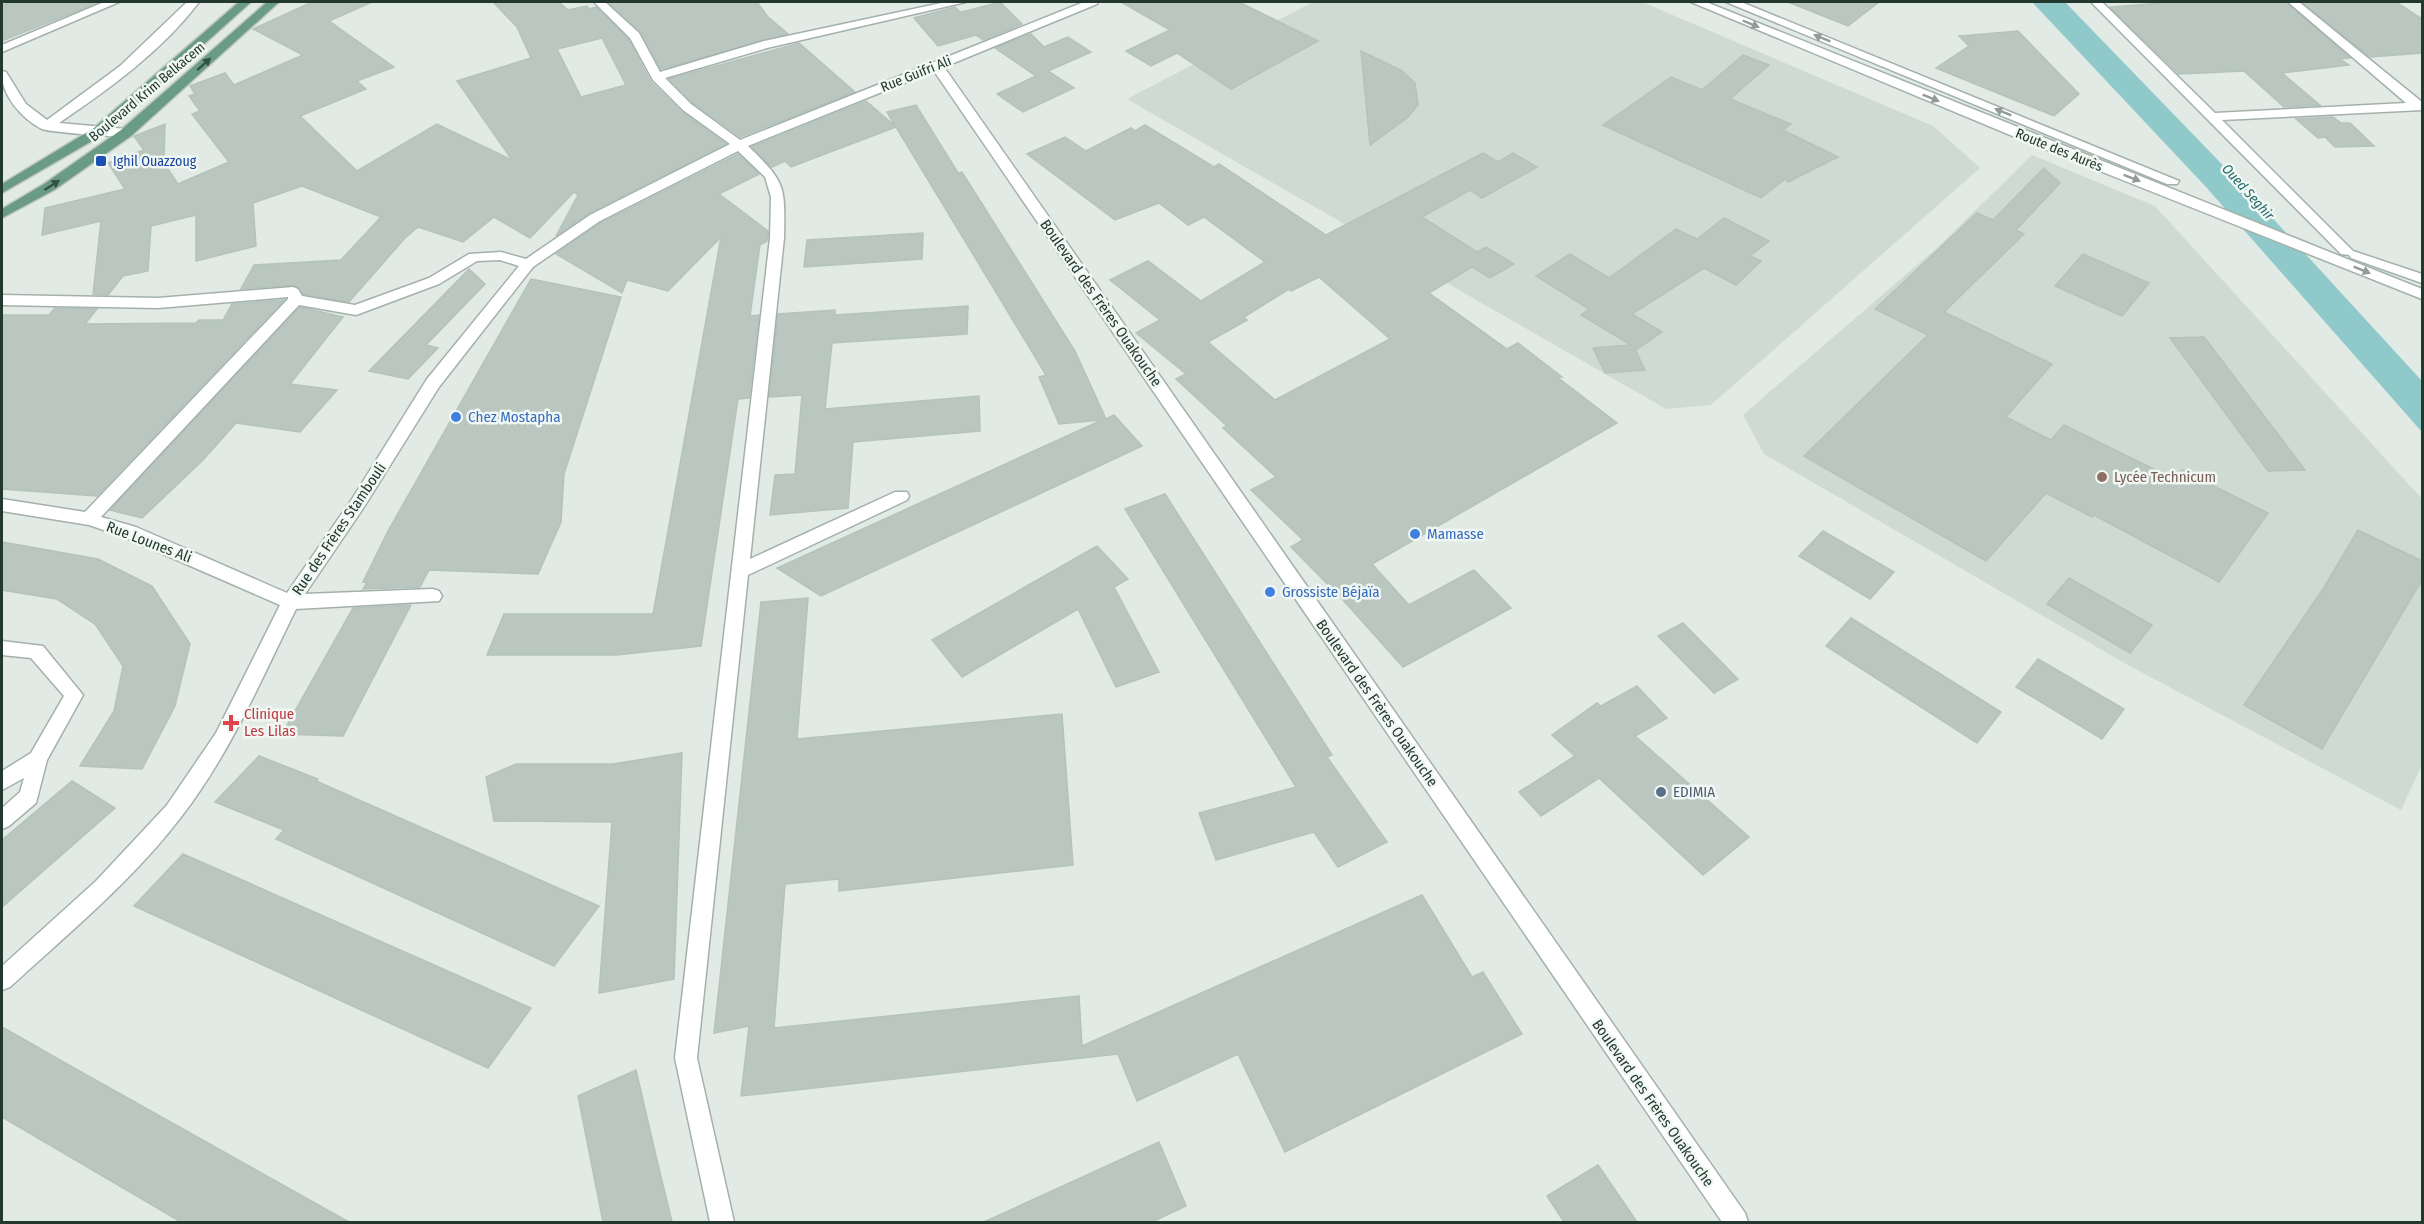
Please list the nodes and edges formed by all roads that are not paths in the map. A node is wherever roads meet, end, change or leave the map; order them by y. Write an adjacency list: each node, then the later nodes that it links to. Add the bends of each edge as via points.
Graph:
1 (113, 2): 12 (street)
2 (194, 2): 18 (street, via 109,83)
3 (245, 2): 19 (main road, Boulevard Krim Belkacem)
4 (273, 2): 20 (main road, Boulevard Krim Belkacem, one-way to 4)
5 (599, 2): 15 (street, via 635,36)
6 (960, 2): 15 (street, via 764,45)
7 (1093, 2): 13 (street, Rue Guifri Ali)
8 (1697, 2): 22 (street, Route des Aurès, one-way to 22)
9 (1732, 2): 22 (street, Route des Aurès, one-way to 9)
10 (2096, 2): 17 (street)
11 (2293, 2): 16 (street)
12 (2, 50)
13 (937, 66): 21 (street, Rue Guifri Ali); 44 (street, Boulevard des Frères Ouakouche)
14 (2, 75): 18 (street, via 21,106)
15 (657, 77): 21 (street, via 687,106)
16 (2420, 106): 17 (street)
17 (2212, 117): 26 (street)
18 (47, 126): 19 (street)
19 (99, 131): 20 (street); 23 (main road, Boulevard Krim Belkacem)
20 (126, 133): 24 (main road, Boulevard Krim Belkacem, one-way to 20, via 50,187)
21 (739, 144): 27 (street, Rue des Frères Stambouli, via 595,218); 35 (street, via 771,176 778,197 776,250)
22 (2171, 187): 25 (street, Route des Aurès)
23 (2, 189)
24 (2, 214)
25 (2310, 243): 26 (street, Route des Aurès); 29 (street, Route des Aurès, one-way to 29)
26 (2346, 251): 28 (street, Route des Aurès)
27 (528, 264): 31 (street, via 501,256 474,257 423,286 356,310); 37 (street, Rue des Frères Stambouli, via 433,383)
28 (2422, 279)
29 (2422, 294)
30 (2, 300): 31 (street, via 158,303 293,292)
31 (296, 300): 34 (street)
32 (901, 496): 35 (street)
33 (2, 505): 34 (street, Rue Lounes Ali)
34 (89, 519): 37 (street, Rue Lounes Ali, via 130,532)
35 (740, 571): 43 (street, via 686,1058)
36 (432, 596): 37 (street)
37 (290, 602): 42 (street, Rue des Frères Stambouli, via 223,739 174,811 103,888)
38 (2, 648): 39 (street, via 36,651 74,694)
39 (39, 759): 40 (street); 41 (street, via 29,797)
40 (2, 781)
41 (2, 820)
42 (2, 980)
43 (722, 1222)
44 (1736, 1222)

